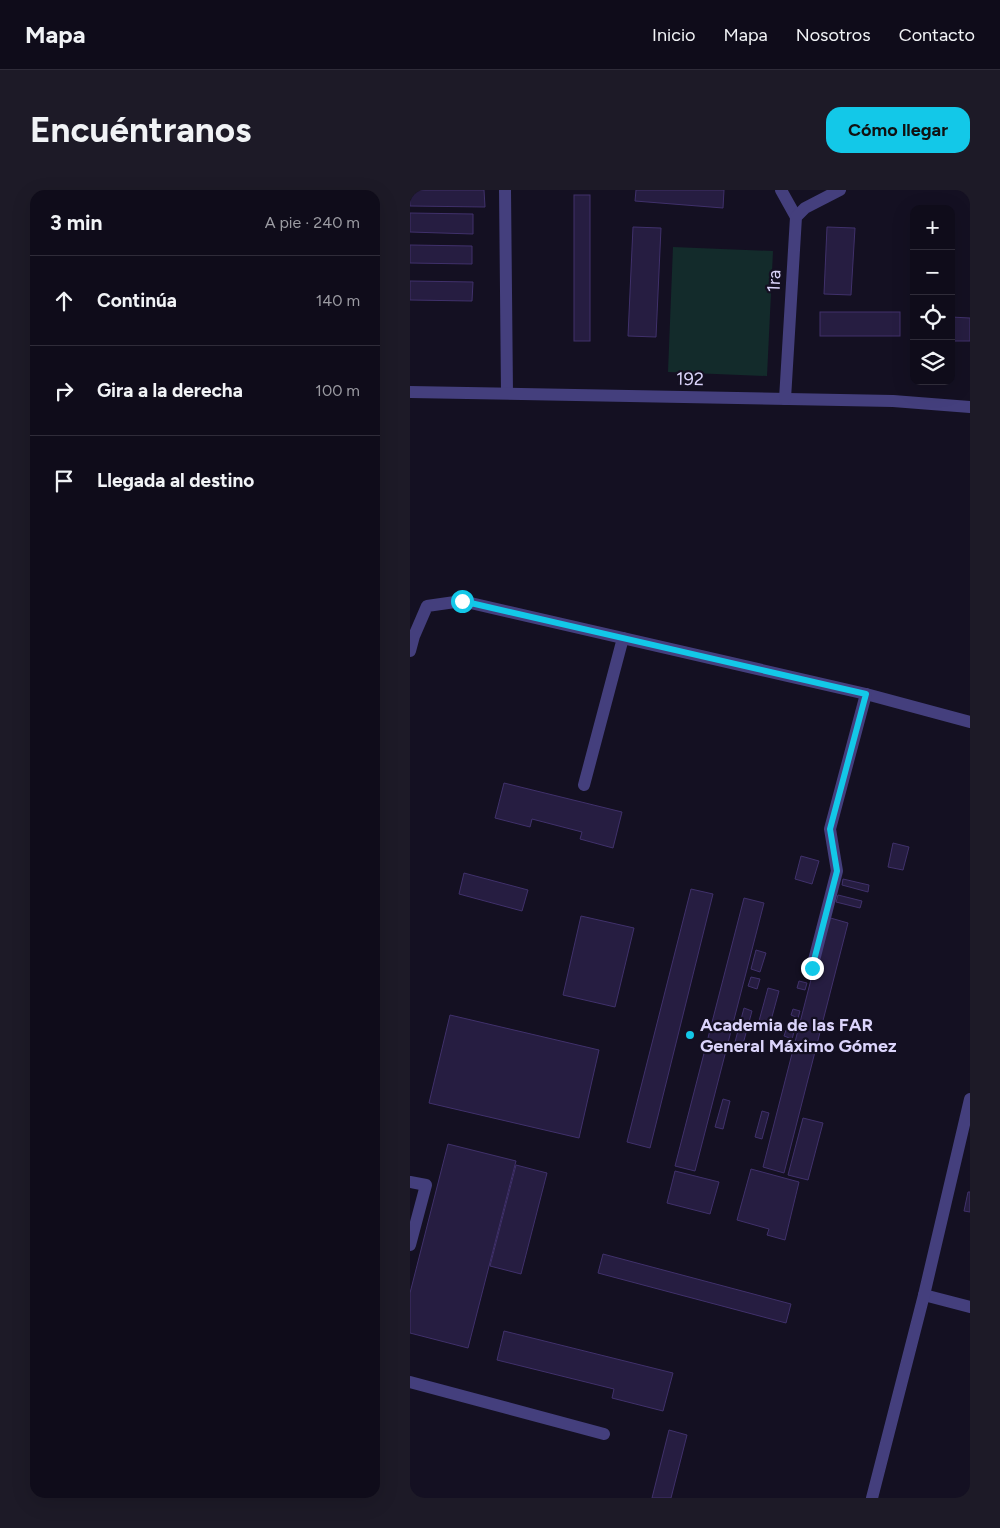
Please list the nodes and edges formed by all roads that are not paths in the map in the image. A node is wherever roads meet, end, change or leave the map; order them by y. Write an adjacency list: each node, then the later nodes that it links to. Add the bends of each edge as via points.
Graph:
1 (505, 190): 6 (street)
2 (781, 190): 4 (street)
3 (840, 190): 4 (street, via 805,208)
4 (796, 217): 7 (street, 1ra)
5 (410, 392): 6 (street, 192)
6 (507, 393): 7 (street, 192)
7 (785, 398): 8 (street, 192)
8 (970, 407)
9 (623, 638): 10 (street, via 462,601 427,606); 11 (street); 13 (street)
10 (410, 651)
11 (866, 694): 12 (street); 14 (street, via 830,829 837,871)
12 (970, 722)
13 (584, 785)
14 (812, 968)
15 (970, 1099): 18 (street)
16 (410, 1182): 17 (street, via 426,1186)
17 (410, 1245)
18 (924, 1295): 19 (street); 22 (street)
19 (970, 1307)
20 (410, 1382): 21 (street)
21 (604, 1434)
22 (872, 1498)

